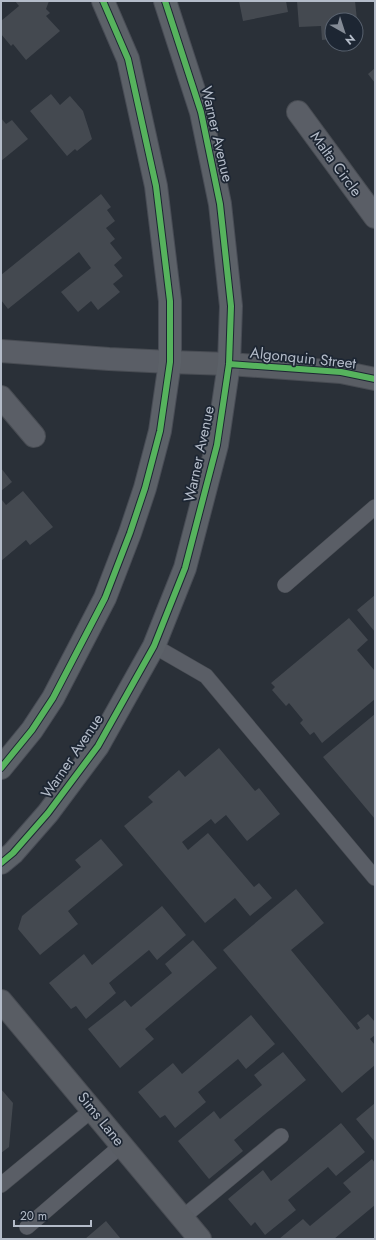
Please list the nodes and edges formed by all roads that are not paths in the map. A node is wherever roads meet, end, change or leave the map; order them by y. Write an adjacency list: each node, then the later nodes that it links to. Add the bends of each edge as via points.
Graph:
1 (103, 1): 6 (main road, via 128,59 156,186 170,301)
2 (165, 1): 7 (main road, Warner Avenue, via 201,112 220,204 231,306)
3 (298, 112): 4 (street, Malta Circle)
4 (375, 217)
5 (1, 351): 6 (street, Algonquin Street)
6 (170, 362): 7 (street, Algonquin Street); 14 (main road, via 160,431 147,481 105,598 53,698 32,730)
7 (229, 364): 8 (street, Algonquin Street, via 342,372); 13 (main road, Warner Avenue, via 217,445 185,568)
8 (375, 379)
9 (1, 397): 10 (street)
10 (34, 436)
11 (375, 507): 12 (lane)
12 (285, 585)
13 (154, 646): 15 (main road, Warner Avenue, via 98,746 48,813); 16 (lane, via 206,676)
14 (1, 768)
15 (1, 864)
16 (375, 878)
17 (1, 1001): 18 (street, Sims Lane)
18 (93, 1109): 20 (street, Sims Lane); 21 (lane)
19 (281, 1136): 22 (lane)
20 (122, 1145): 22 (street, Sims Lane); 23 (lane)
21 (1, 1186)
22 (182, 1218): 24 (street, Sims Lane)
23 (27, 1227)
24 (200, 1239)

